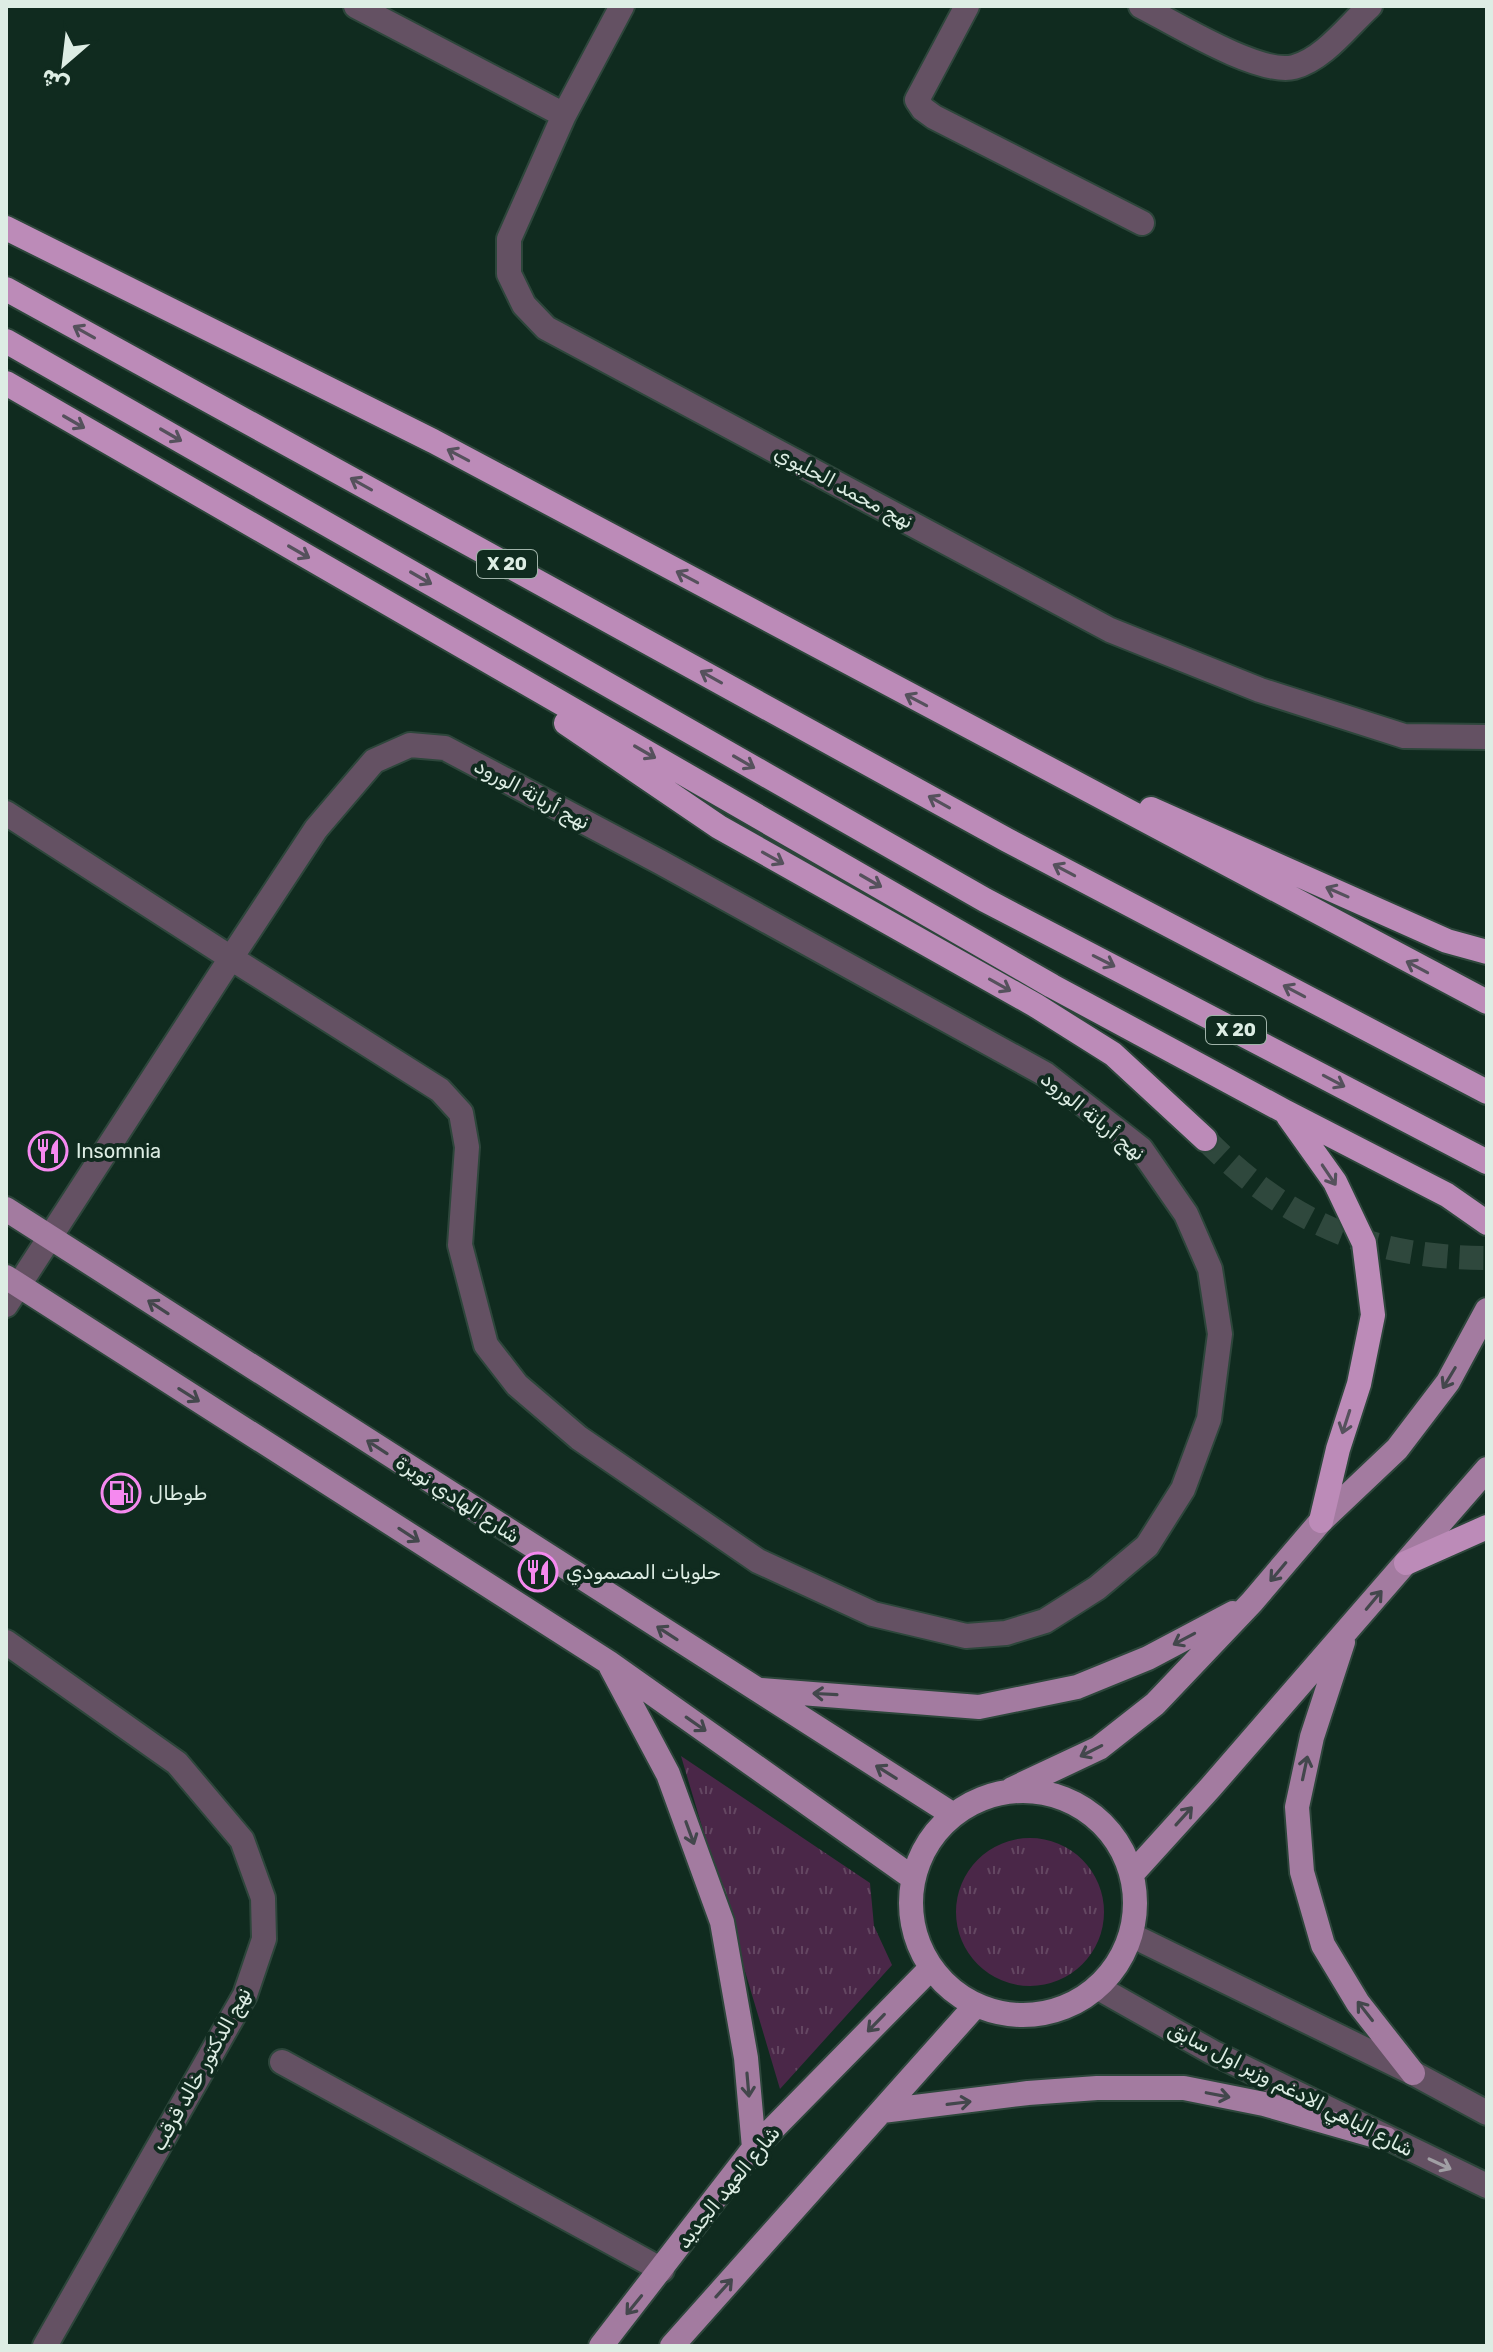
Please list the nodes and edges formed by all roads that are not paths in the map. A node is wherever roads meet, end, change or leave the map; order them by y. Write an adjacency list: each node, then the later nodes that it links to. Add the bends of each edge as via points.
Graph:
1 (356, 6): 6 (street)
2 (622, 6): 6 (street, نهج محمد الحليوي)
3 (967, 6): 7 (street, via 917,100 923,109)
4 (1141, 6): 5 (street, via 1266,67 1292,68 1315,58)
5 (1370, 6)
6 (564, 115): 14 (street, نهج محمد الحليوي, via 509,239 509,274 524,305 546,328 1110,630 1260,690 1404,736)
7 (1142, 223)
8 (6, 228): 13 (highway, one-way to 8, via 433,441)
9 (6, 289): 19 (highway, X 20, one-way to 9, via 1007,840)
10 (6, 341): 22 (highway, X 20, one-way to 22, via 985,900)
11 (6, 383): 12 (highway, one-way to 12)
12 (405, 614): 20 (highway, one-way to 20, via 1052,986); 21 (highway, one-way to 21, via 719,827 1113,1054)
13 (962, 724): 16 (highway, one-way to 13, via 1447,941); 18 (highway, one-way to 13)
14 (1487, 737)
15 (6, 813): 17 (street, نهج أريانة الورود)
16 (1487, 952)
17 (231, 958): 17 (street, نهج أريانة الورود, via 440,1090 461,1113 467,1147 460,1245 486,1345 517,1385 579,1438 758,1561 873,1614 966,1636 1006,1633 1045,1621 1097,1588 1147,1546 1183,1489 1209,1419 1220,1334 1210,1269 1186,1214 1141,1149 1045,1074 445,748 410,745 374,761 316,829); 25 (street, نهج أريانة الورود)
18 (1487, 1002)
19 (1487, 1092)
20 (1284, 1111): 24 (highway, via 1447,1195); 29 (highway, one-way to 29, via 1335,1182 1364,1243 1373,1315)
21 (1205, 1139)
22 (1487, 1162)
23 (6, 1209): 25 (main road, شارع الهادي نويرة)
24 (1487, 1223)
25 (49, 1237): 26 (street, نهج أريانة الورود); 36 (main road, شارع الهادي نويرة, one-way to 25)
26 (10, 1289): 35 (main road, one-way to 35)
27 (1487, 1310): 29 (main road, one-way to 29, via 1448,1382 1397,1449)
28 (1487, 1469): 31 (main road)
29 (1321, 1521): 32 (main road, one-way to 32)
30 (1487, 1527): 31 (highway)
31 (1406, 1563): 33 (main road, one-way to 31)
32 (1252, 1602): 36 (main road, one-way to 36, via 1148,1658 1077,1687 979,1707); 37 (main road, one-way to 37, via 1155,1704 1111,1739)
33 (1346, 1633): 39 (main road, one-way to 33); 46 (main road, one-way to 33, via 1358,2003 1323,1945 1302,1872 1297,1807 1312,1737)
34 (6, 1642): 53 (street, نهج الدكتور خالد قرقب, via 177,1763 242,1840 263,1898 264,1939 245,1995)
35 (608, 1662): 40 (main road, one-way to 40); 50 (main road, one-way to 50, via 668,1774 722,1922 746,2058)
36 (756, 1690): 38 (main road, شارع الهادي نويرة, one-way to 36)
37 (1009, 1791): 38 (main road); 39 (main road, via 1049,1793 1086,1809 1115,1837)
38 (952, 1814): 40 (main road, via 927,1842)
39 (1132, 1874): 41 (main road, via 1136,1904)
40 (913, 1878): 42 (main road, via 912,1924)
41 (1131, 1935): 43 (main road, via 1118,1963); 46 (street)
42 (931, 1968): 44 (main road); 50 (main road, شارع العهد الجديد, one-way to 50)
43 (1097, 1987): 44 (main road, via 1070,2005 1039,2014 1006,2014); 49 (street, شارع الباهي الادغم وزير اول سابق)
44 (976, 2005): 47 (main road)
45 (282, 2062): 52 (street)
46 (1413, 2073): 48 (street)
47 (882, 2111): 49 (main road, one-way to 49, via 1028,2093 1184,2088 1264,2104); 55 (main road, one-way to 47)
48 (1487, 2113)
49 (1386, 2139): 51 (street, شارع الباهي الادغم وزير اول سابق, one-way to 51)
50 (754, 2148): 52 (main road, شارع العهد الجديد)
51 (1487, 2186)
52 (662, 2270): 54 (main road, شارع العهد الجديد, one-way to 54)
53 (45, 2346)
54 (601, 2346)
55 (672, 2346)

